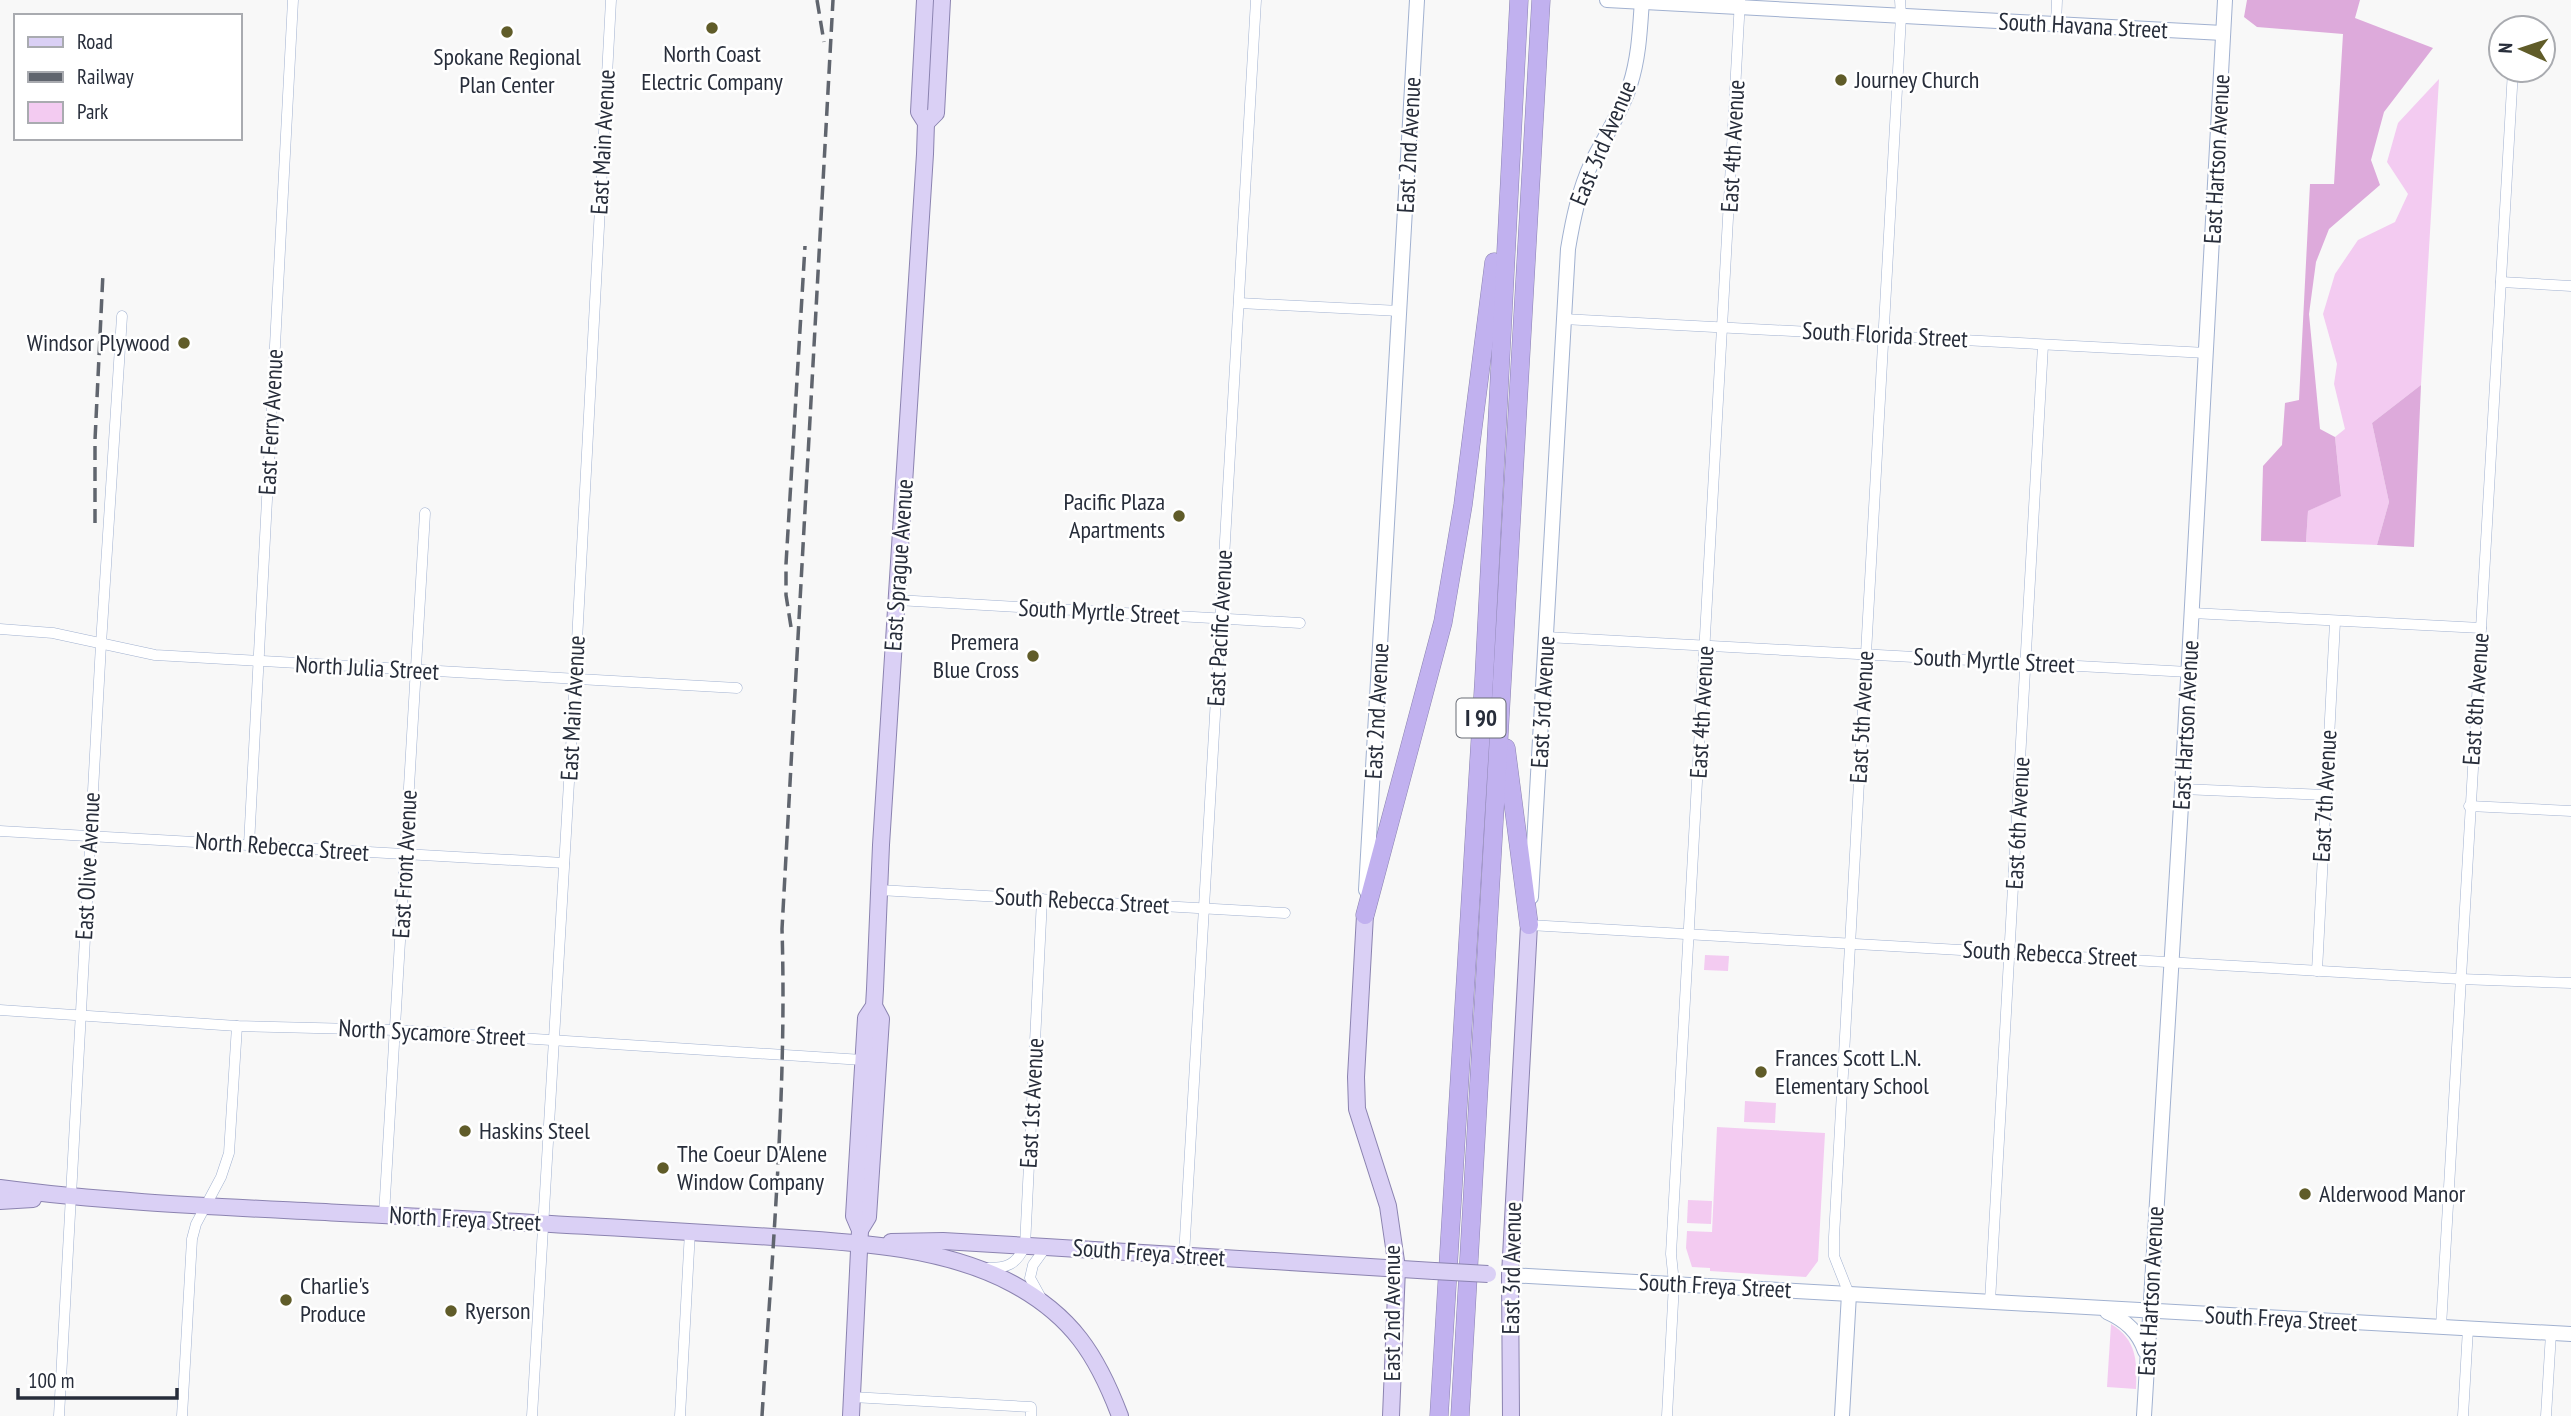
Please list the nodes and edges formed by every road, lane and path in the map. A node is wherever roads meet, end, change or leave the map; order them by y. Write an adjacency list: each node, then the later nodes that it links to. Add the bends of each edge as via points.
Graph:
1 (293, 0): 43 (street, East Ferry Avenue)
2 (611, 0): 47 (street, East Main Avenue)
3 (925, 0): 20 (main road, East Sprague Avenue, via 919,112)
4 (942, 0): 20 (main road, East Sprague Avenue, via 936,113)
5 (1256, 0): 23 (street, East Pacific Avenue)
6 (1417, 0): 24 (street, East 2nd Avenue)
7 (1518, 0): 18 (highway, I 90)
8 (1541, 0): 49 (highway, I 90)
9 (1607, 0): 13 (street, South Havana Street)
10 (1900, 0): 15 (street)
11 (2057, 0): 16 (street)
12 (2225, 0): 17 (street)
13 (1642, 1): 14 (street, South Havana Street); 26 (street, East 3rd Avenue, via 1631,83 1575,206)
14 (1740, 4): 15 (street, South Havana Street); 27 (street, East 4th Avenue)
15 (1901, 16): 16 (street, South Havana Street); 28 (street, East 5th Avenue)
16 (2056, 24): 17 (street, South Havana Street)
17 (2223, 33): 30 (street, East Hartson Avenue)
18 (1514, 78): 63 (highway, via 1463,505 1443,622); 113 (highway, I 90, via 1484,679)
19 (2512, 84): 21 (street, East 8th Avenue)
20 (926, 123): 32 (main road, East Sprague Avenue)
21 (2501, 282): 22 (street); 37 (street, East 8th Avenue)
22 (2571, 286)
23 (1239, 303): 24 (street); 34 (street, East Pacific Avenue)
24 (1400, 311): 63 (street, East 2nd Avenue)
25 (122, 316): 40 (street, East Olive Avenue)
26 (1563, 318): 27 (street, South Florida Street); 39 (street, East 3rd Avenue)
27 (1722, 327): 28 (street, South Florida Street); 41 (street, East 4th Avenue)
28 (1885, 335): 29 (street, South Florida Street); 42 (street, East 5th Avenue)
29 (2043, 345): 30 (street, South Florida Street); 44 (street, East 6th Avenue)
30 (2207, 354): 33 (street, East Hartson Avenue)
31 (425, 513): 45 (street, East Front Avenue)
32 (897, 600): 34 (street, South Myrtle Street); 59 (main road, East Sprague Avenue)
33 (2192, 613): 35 (street); 46 (street, East Hartson Avenue)
34 (1221, 619): 36 (street, South Myrtle Street); 61 (street, East Pacific Avenue)
35 (2335, 622): 37 (street); 51 (street, East 7th Avenue)
36 (1300, 623)
37 (2481, 628): 52 (street, East 8th Avenue)
38 (0, 629): 40 (street, North Julia Street, via 53,633)
39 (1546, 637): 41 (street, South Myrtle Street); 64 (street, East 3rd Avenue)
40 (101, 644): 43 (street, North Julia Street, via 155,655); 55 (street, East Olive Avenue)
41 (1705, 645): 42 (street, South Myrtle Street); 65 (street, East 4th Avenue)
42 (1866, 654): 44 (street, South Myrtle Street); 66 (street, East 5th Avenue)
43 (259, 662): 45 (street, North Julia Street); 56 (street, East Ferry Avenue)
44 (2027, 662): 46 (street, South Myrtle Street); 67 (street, East 6th Avenue)
45 (415, 671): 47 (street, North Julia Street); 57 (street, East Front Avenue)
46 (2189, 672): 50 (street, East Hartson Avenue)
47 (575, 679): 48 (street, North Julia Street); 58 (street, East Main Avenue)
48 (737, 688)
49 (1501, 705): 64 (highway); 114 (highway, I 90)
50 (2182, 789): 51 (street); 68 (street, East Hartson Avenue)
51 (2325, 794): 69 (street, East 7th Avenue)
52 (2469, 806): 53 (street); 70 (street, East 8th Avenue)
53 (2571, 811)
54 (0, 831): 55 (street, North Rebecca Street)
55 (90, 836): 56 (street, North Rebecca Street); 74 (street, East Olive Avenue)
56 (249, 845): 57 (street, North Rebecca Street)
57 (405, 855): 58 (street, North Rebecca Street); 76 (street, East Front Avenue)
58 (564, 863): 77 (street, East Main Avenue)
59 (879, 890): 60 (street, South Rebecca Street); 72 (main road, East Sprague Avenue)
60 (1042, 899): 61 (street, South Rebecca Street); 87 (street, East 1st Avenue)
61 (1204, 908): 62 (street, South Rebecca Street); 89 (street, East Pacific Avenue)
62 (1285, 913)
63 (1365, 915): 91 (main road, East 2nd Avenue, via 1357,1109 1388,1206)
64 (1529, 925): 65 (street, South Rebecca Street); 92 (main road, East 3rd Avenue)
65 (1690, 934): 66 (street, South Rebecca Street); 93 (street, East 4th Avenue, via 1671,1255)
66 (1849, 943): 67 (street, South Rebecca Street); 94 (street, East 5th Avenue, via 1834,1256)
67 (2011, 952): 68 (street, South Rebecca Street); 96 (street, East 6th Avenue)
68 (2172, 961): 69 (street, South Rebecca Street); 98 (street, East Hartson Avenue)
69 (2316, 971): 70 (street, South Rebecca Street)
70 (2460, 979): 71 (street, South Rebecca Street); 99 (street, East 8th Avenue)
71 (2571, 983)
72 (874, 1006): 78 (main road, East Sprague Avenue, via 866,1018); 86 (main road, East Sprague Avenue, via 881,1019 868,1217)
73 (0, 1010): 74 (street, North Sycamore Street)
74 (80, 1015): 75 (street, North Sycamore Street); 80 (street, East Olive Avenue)
75 (237, 1026): 76 (street, North Sycamore Street); 82 (street, via 229,1153)
76 (396, 1030): 77 (street, North Sycamore Street); 83 (street, East Front Avenue)
77 (552, 1040): 78 (street, North Sycamore Street); 84 (street, East Main Avenue)
78 (863, 1060): 86 (main road, East Sprague Avenue, via 854,1216)
79 (0, 1188): 80 (main road, North Freya Street)
80 (71, 1197): 81 (main road, North Freya Street); 82 (main road, North Freya Street); 106 (street, East Olive Avenue)
81 (0, 1201)
82 (206, 1206): 83 (main road, North Freya Street); 107 (street, via 192,1239)
83 (384, 1215): 84 (main road, North Freya Street)
84 (542, 1224): 85 (main road, North Freya Street); 108 (street, East Main Avenue)
85 (690, 1231): 86 (main road, North Freya Street); 109 (street)
86 (859, 1237): 87 (main road, South Freya Street); 90 (main road); 104 (main road, East Sprague Avenue)
87 (1025, 1245): 88 (main road, South Freya Street); 90 (street, via 1009,1267)
88 (1046, 1247): 89 (main road, South Freya Street); 95 (street, via 1030,1278)
89 (1184, 1256): 91 (main road, South Freya Street)
90 (976, 1269): 95 (main road)
91 (1397, 1269): 92 (main road, South Freya Street, bridge); 112 (main road, East 2nd Avenue)
92 (1510, 1275): 93 (street, South Freya Street); 115 (main road, East 3rd Avenue)
93 (1674, 1283): 94 (street, South Freya Street); 116 (street, East 4th Avenue)
94 (1849, 1294): 96 (street, South Freya Street); 117 (street, East 5th Avenue)
95 (1043, 1302): 111 (main road, via 1098,1363)
96 (1990, 1302): 97 (street, South Freya Street)
97 (2091, 1308): 98 (street, South Freya Street); 103 (street, via 2115,1315 2136,1333)
98 (2149, 1312): 99 (street, South Freya Street); 103 (street, East Hartson Avenue)
99 (2441, 1327): 100 (street, South Freya Street)
100 (2468, 1328): 101 (street, South Freya Street); 119 (street)
101 (2551, 1333): 102 (street, South Freya Street); 120 (street)
102 (2571, 1334)
103 (2146, 1366): 118 (street, East Hartson Avenue)
104 (852, 1397): 105 (street); 110 (main road, East Sprague Avenue)
105 (1031, 1412)
106 (59, 1416)
107 (183, 1416)
108 (532, 1416)
109 (680, 1416)
110 (852, 1416)
111 (1120, 1416)
112 (1391, 1416)
113 (1439, 1416)
114 (1460, 1416)
115 (1511, 1416)
116 (1667, 1416)
117 (1842, 1416)
118 (2144, 1416)
119 (2462, 1416)
120 (2546, 1416)

